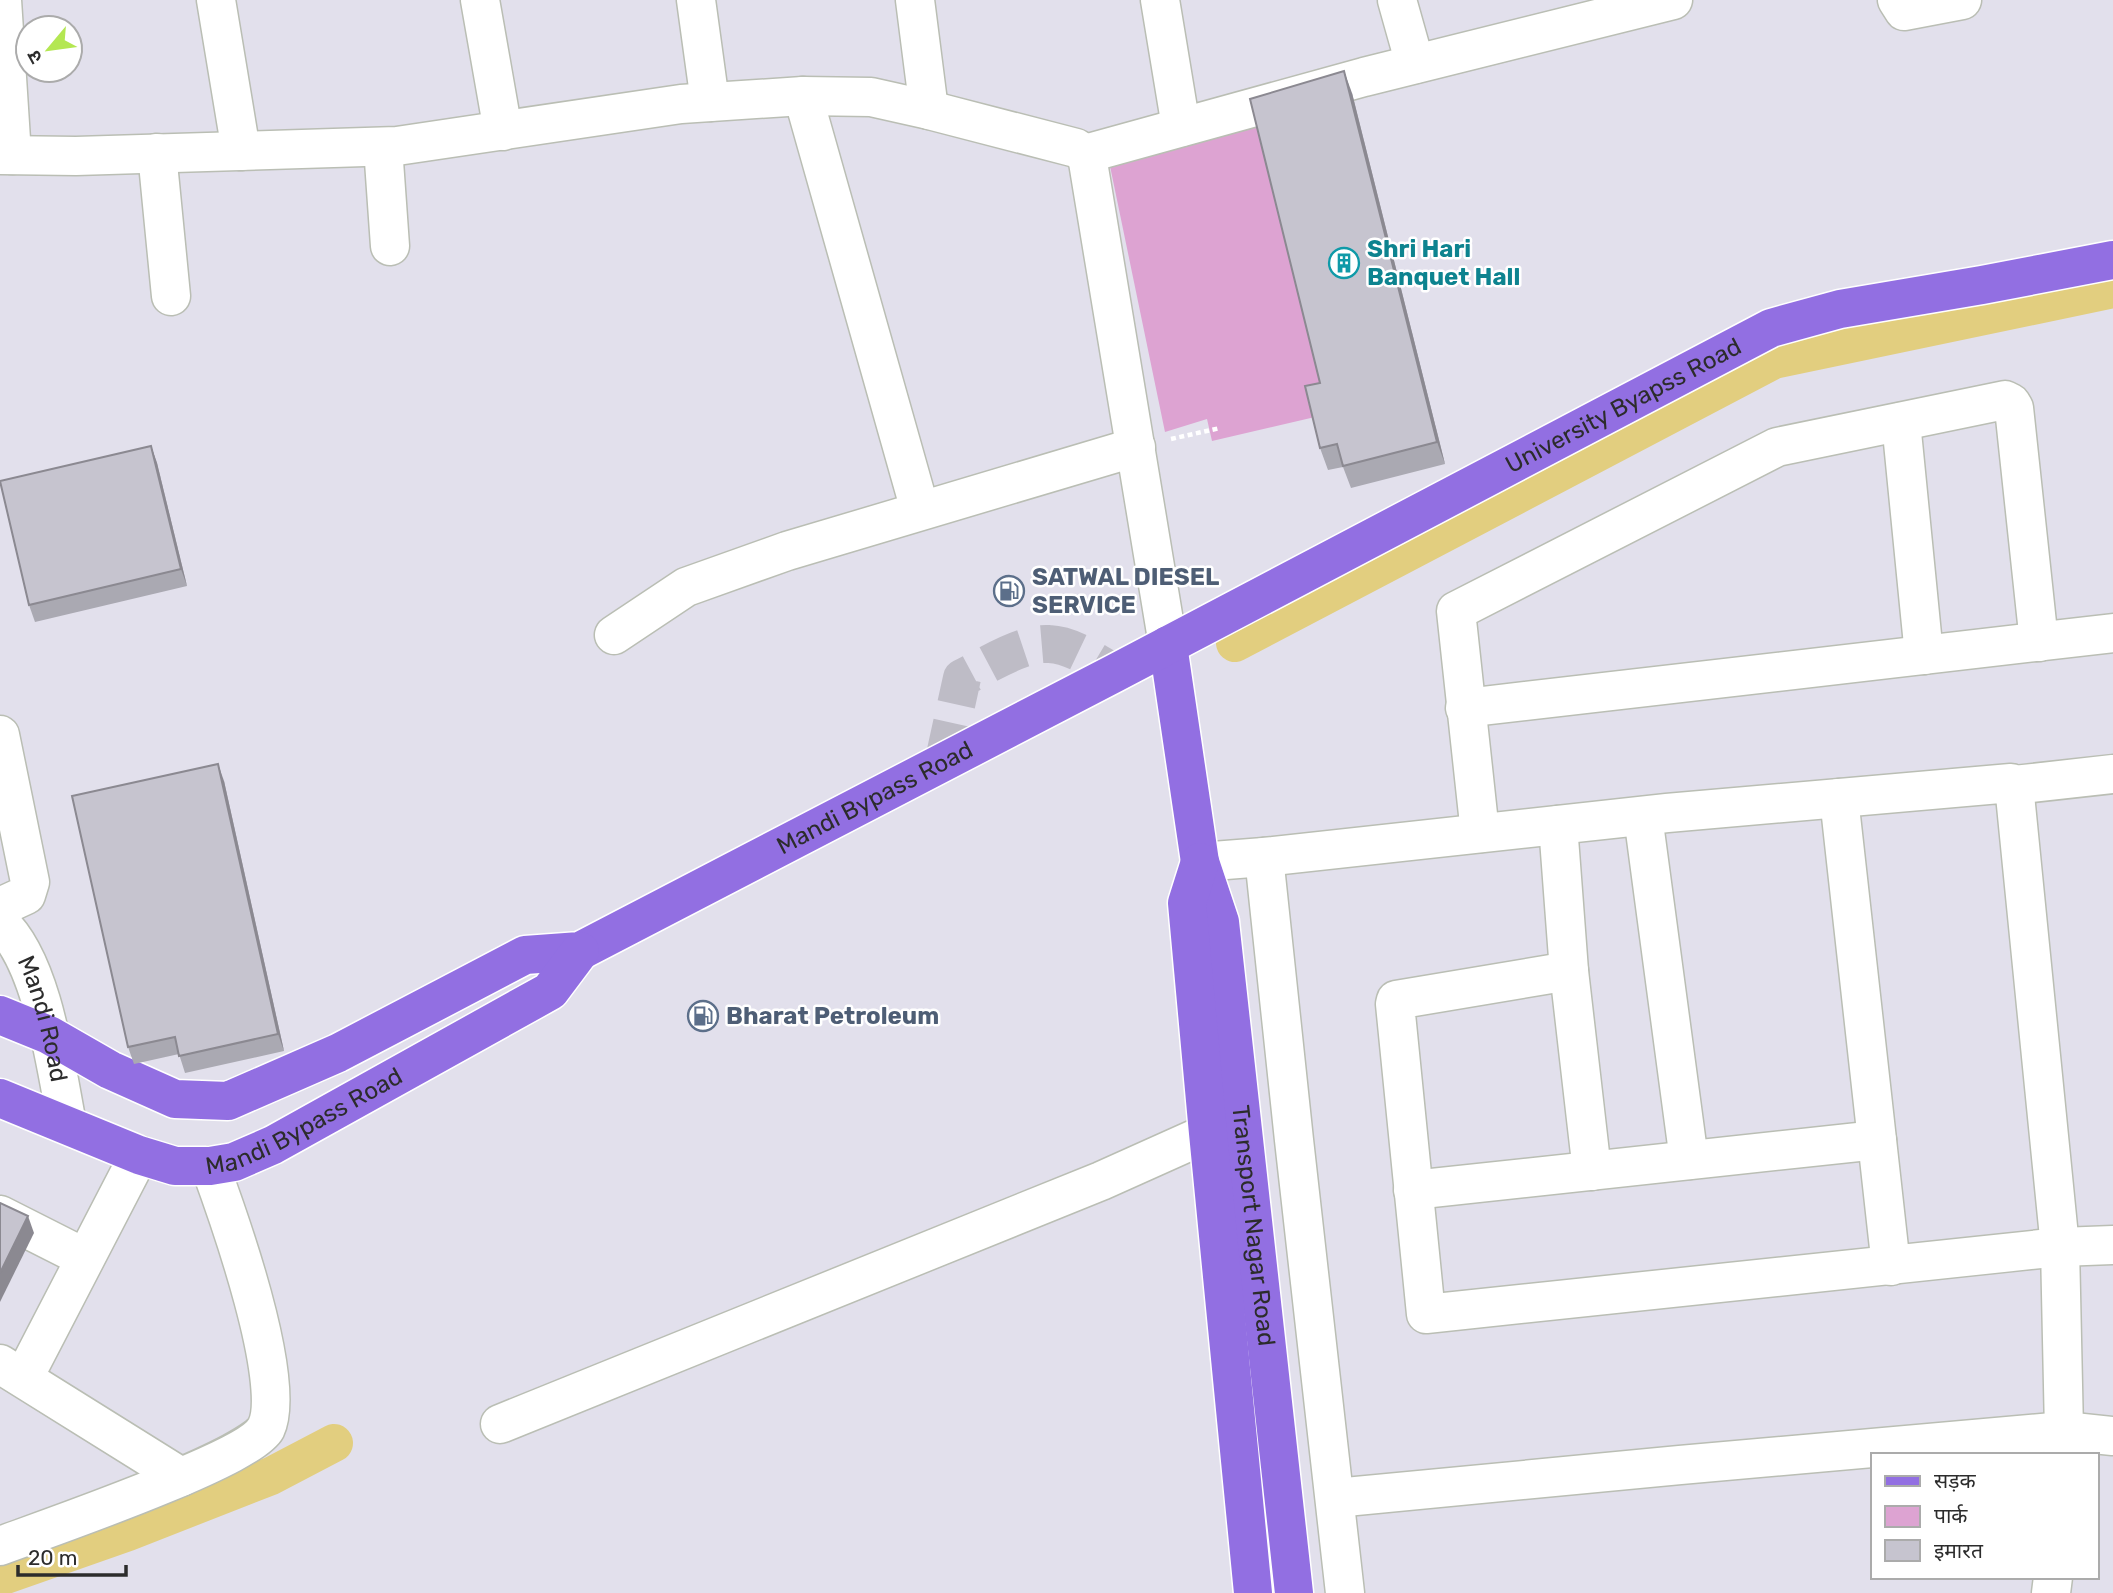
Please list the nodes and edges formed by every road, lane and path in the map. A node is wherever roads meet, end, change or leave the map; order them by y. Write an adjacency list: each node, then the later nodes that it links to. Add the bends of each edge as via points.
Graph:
1 (2, 0): 22 (street)
2 (216, 0): 19 (street)
3 (480, 0): 17 (street)
4 (695, 0): 14 (street)
5 (915, 0): 15 (street)
6 (1160, 0): 16 (street)
7 (1397, 0): 12 (street)
8 (1673, 0): 11 (street)
9 (1897, 0): 10 (street, via 1904,11)
10 (1962, 0)
11 (1604, 8): 12 (street)
12 (1415, 64): 16 (street)
13 (803, 96): 14 (street); 15 (street, via 871,97); 29 (street)
14 (710, 103): 17 (street)
15 (929, 110): 21 (street)
16 (1181, 127): 21 (street)
17 (503, 131): 18 (street)
18 (383, 147): 19 (street); 23 (street)
19 (241, 151): 20 (street)
20 (158, 153): 22 (street); 25 (street)
21 (1085, 154): 28 (street)
22 (6, 155)
23 (390, 246)
24 (2113, 260): 33 (main road, University Byapss Road, via 1840,309 1771,328)
25 (171, 296)
26 (1901, 422): 32 (street, via 2005,400 2011,403); 34 (street); 35 (street, via 1777,447 1460,607 1455,616)
27 (1220, 428): 28 (path)
28 (1136, 447): 29 (street); 33 (street)
29 (920, 510): 31 (street, via 686,587)
30 (2113, 633): 32 (street)
31 (614, 635)
32 (2039, 642): 34 (street)
33 (1168, 645): 44 (main road, Transport Nagar Road); 47 (main road, Mandi Bypass Road)
34 (1924, 655): 35 (street)
35 (1465, 708): 42 (street)
36 (0, 736): 45 (street, via 30,882 26,895)
37 (2113, 774): 38 (street)
38 (2014, 785): 39 (street); 62 (street)
39 (1839, 799): 40 (street); 54 (street)
40 (1643, 816): 41 (street); 56 (street)
41 (1558, 825): 42 (street); 48 (street)
42 (1480, 833): 43 (street)
43 (1264, 857): 44 (street); 72 (street)
44 (1200, 862): 53 (main road, Transport Nagar Road, via 1187,902); 75 (main road, Transport Nagar Road, via 1220,922)
45 (0, 907)
46 (0, 923): 50 (street, Mandi Road, via 11,933 31,970)
47 (580, 951): 50 (main road, Mandi Bypass Road, via 525,955 338,1053 228,1101 175,1099 110,1070); 57 (main road, Mandi Bypass Road, via 550,990 273,1145 234,1162)
48 (1569, 971): 58 (street); 59 (street, via 1396,1000)
49 (0, 1015): 50 (main road, Mandi Bypass Road)
50 (49, 1035): 52 (street, Mandi Road)
51 (3, 1104): 52 (main road, Mandi Bypass Road)
52 (67, 1124): 55 (main road, Mandi Bypass Road)
53 (1208, 1133): 66 (street, via 1101,1181); 74 (main road, Transport Nagar Road)
54 (1877, 1140): 56 (street); 64 (street)
55 (139, 1155): 57 (main road, Mandi Bypass Road, via 175,1166); 63 (street)
56 (1689, 1160): 58 (street)
57 (210, 1166): 71 (street, via 241,1253 271,1384 271,1407 265,1429 247,1445)
58 (1592, 1171): 59 (street)
59 (1413, 1190): 64 (street, via 1424,1310 1430,1315)
60 (0, 1215): 63 (street)
61 (2113, 1245): 62 (street)
62 (2060, 1248): 64 (street); 68 (street)
63 (85, 1258): 65 (street)
64 (1891, 1266)
65 (12, 1371): 71 (street)
66 (500, 1424)
67 (2113, 1436): 68 (street)
68 (2064, 1443): 69 (street)
69 (1889, 1453)
70 (1871, 1454): 72 (street, via 1680,1465)
71 (181, 1476): 73 (street)
72 (1335, 1498): 76 (street)
73 (0, 1546)
74 (1253, 1593)
75 (1294, 1593)
76 (1345, 1593)

